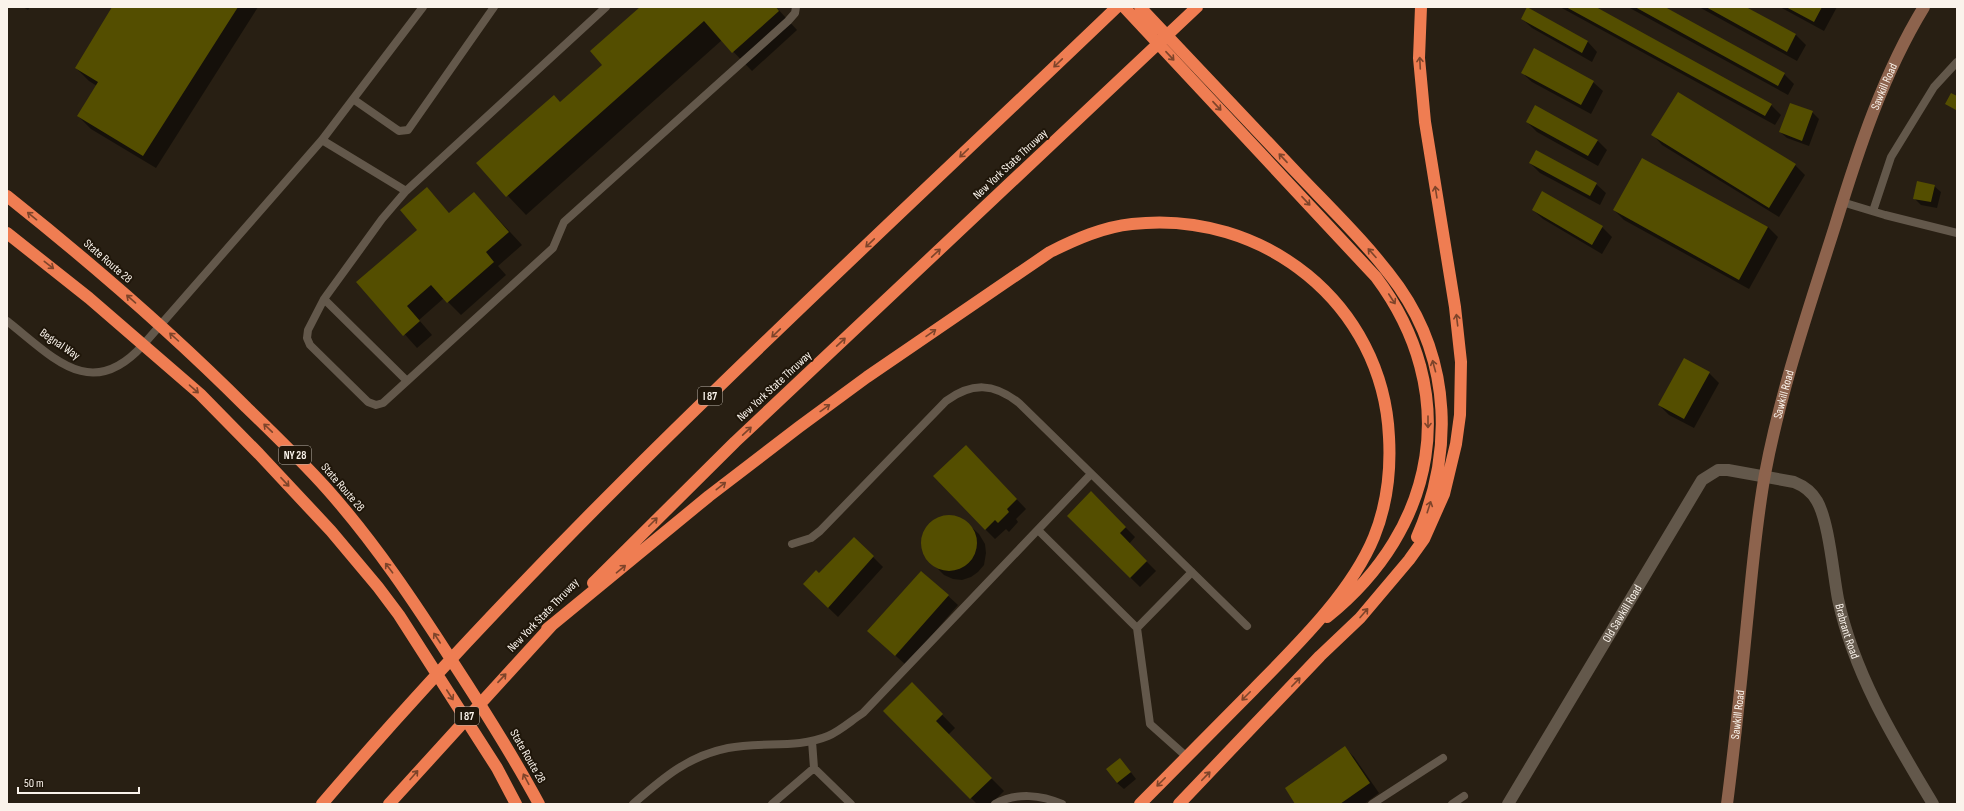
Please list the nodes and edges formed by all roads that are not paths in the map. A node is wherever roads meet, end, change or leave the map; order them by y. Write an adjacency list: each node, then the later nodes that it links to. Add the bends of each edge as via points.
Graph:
1 (423, 7): 15 (lane, Begnal Way)
2 (494, 7): 15 (lane, via 408,130 399,131)
3 (606, 7): 17 (lane)
4 (796, 7): 27 (lane, via 788,21 564,222 553,248)
5 (1111, 7): 12 (highway)
6 (1117, 7): 12 (highway, I 87)
7 (1124, 7): 14 (highway, one-way to 14)
8 (1140, 7): 14 (highway)
9 (1196, 7): 37 (highway, New York State Thruway / I 87, one-way to 9, via 735,442)
10 (1421, 7): 33 (highway, one-way to 10, via 1424,540 1435,517 1451,470 1462,396 1455,307 1425,122 1419,58)
11 (1924, 7): 19 (street, Sawkill Road, via 1884,83)
12 (1078, 44): 43 (highway, I 87, one-way to 43, via 631,474 453,658)
13 (1957, 62): 20 (lane, via 1934,87 1891,157)
14 (1195, 74): 33 (highway, one-way to 14, via 1417,537 1426,516 1439,468 1442,436 1440,391 1426,339 1400,289 1382,265); 36 (highway, one-way to 36, via 1376,277 1405,324 1422,373 1428,410 1428,439 1420,486 1412,508 1392,548 1378,566 1343,604)
15 (353, 99): 16 (lane, Begnal Way)
16 (322, 140): 17 (lane); 25 (lane, Begnal Way)
17 (406, 191): 23 (lane, via 382,219)
18 (7, 196): 25 (highway, State Route 28 / NY 28, one-way to 18)
19 (1842, 202): 20 (lane); 29 (street, Sawkill Road, via 1789,370)
20 (1873, 211): 22 (lane)
21 (7, 233): 26 (highway, NY 28, one-way to 26)
22 (1957, 233)
23 (324, 299): 27 (lane); 27 (lane, via 308,330 307,338 310,345 368,402 376,405 383,403)
24 (7, 321): 26 (lane, Begnal Way, via 55,359 83,372 96,373 122,366)
25 (161, 325): 26 (lane, Begnal Way); 46 (highway, State Route 28 / NY 28, one-way to 25, via 512,753 413,600 357,525 322,483 214,374)
26 (144, 345): 45 (highway, NY 28, one-way to 45, via 200,394 259,454 331,531 378,587 399,615 497,768)
27 (407, 381)
28 (1091, 474): 30 (lane); 31 (lane, via 1008,394 983,387 969,388 946,401 820,531 811,538); 32 (lane)
29 (1765, 476): 56 (street, Old Sawkill Road, via 1718,470 1702,480); 57 (street, Sawkill Road); 58 (street, Brabrant Road, via 1803,486 1817,501 1826,528 1841,614 1859,667 1887,726)
30 (1038, 530): 35 (lane); 38 (lane, via 863,713 829,736)
31 (792, 544)
32 (1192, 572): 34 (lane); 35 (lane)
33 (1383, 590): 53 (highway, one-way to 33, via 1320,656 1360,618)
34 (1247, 626)
35 (1137, 628): 39 (lane, via 1150,724)
36 (1312, 628): 37 (highway, one-way to 36, via 708,496 793,431 1023,269 1050,252 1090,234 1131,224 1161,222 1219,229 1247,238 1294,264 1316,282 1350,320 1373,363 1386,404 1389,425 1387,494 1381,517 1356,572); 39 (highway, one-way to 39)
37 (548, 629): 44 (highway, New York State Thruway / I 87, one-way to 37)
38 (812, 741): 41 (lane); 47 (lane, via 751,744 695,758 667,774)
39 (1187, 757): 52 (highway, one-way to 52)
40 (1443, 758): 54 (lane)
41 (814, 768): 48 (lane); 49 (lane)
42 (1464, 796): 55 (lane)
43 (322, 804)
44 (389, 804)
45 (516, 804)
46 (539, 804)
47 (632, 804)
48 (772, 804)
49 (851, 804)
50 (995, 804): 51 (lane, via 1014,797 1032,796)
51 (1062, 804)
52 (1140, 804)
53 (1179, 804)
54 (1372, 804)
55 (1452, 804)
56 (1508, 804)
57 (1728, 804)
58 (1933, 804)

